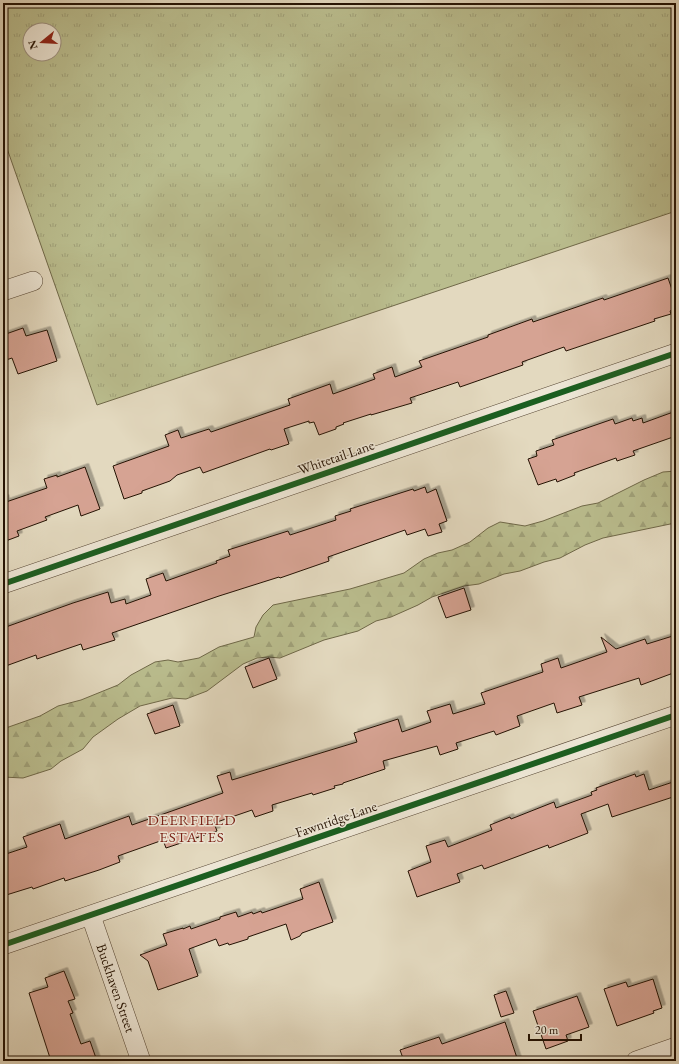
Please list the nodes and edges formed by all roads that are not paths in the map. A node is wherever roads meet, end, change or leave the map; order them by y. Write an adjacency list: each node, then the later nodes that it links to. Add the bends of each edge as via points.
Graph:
1 (33, 281): 2 (street)
2 (3, 291)
3 (676, 353): 4 (street, Whitetail Lane)
4 (3, 584)
5 (676, 715): 6 (street, Fawnridge Lane)
6 (91, 916): 7 (street, Fawnridge Lane); 9 (street, Buckhaven Street)
7 (3, 945)
8 (676, 1048): 10 (street)
9 (141, 1061)
10 (636, 1061)

